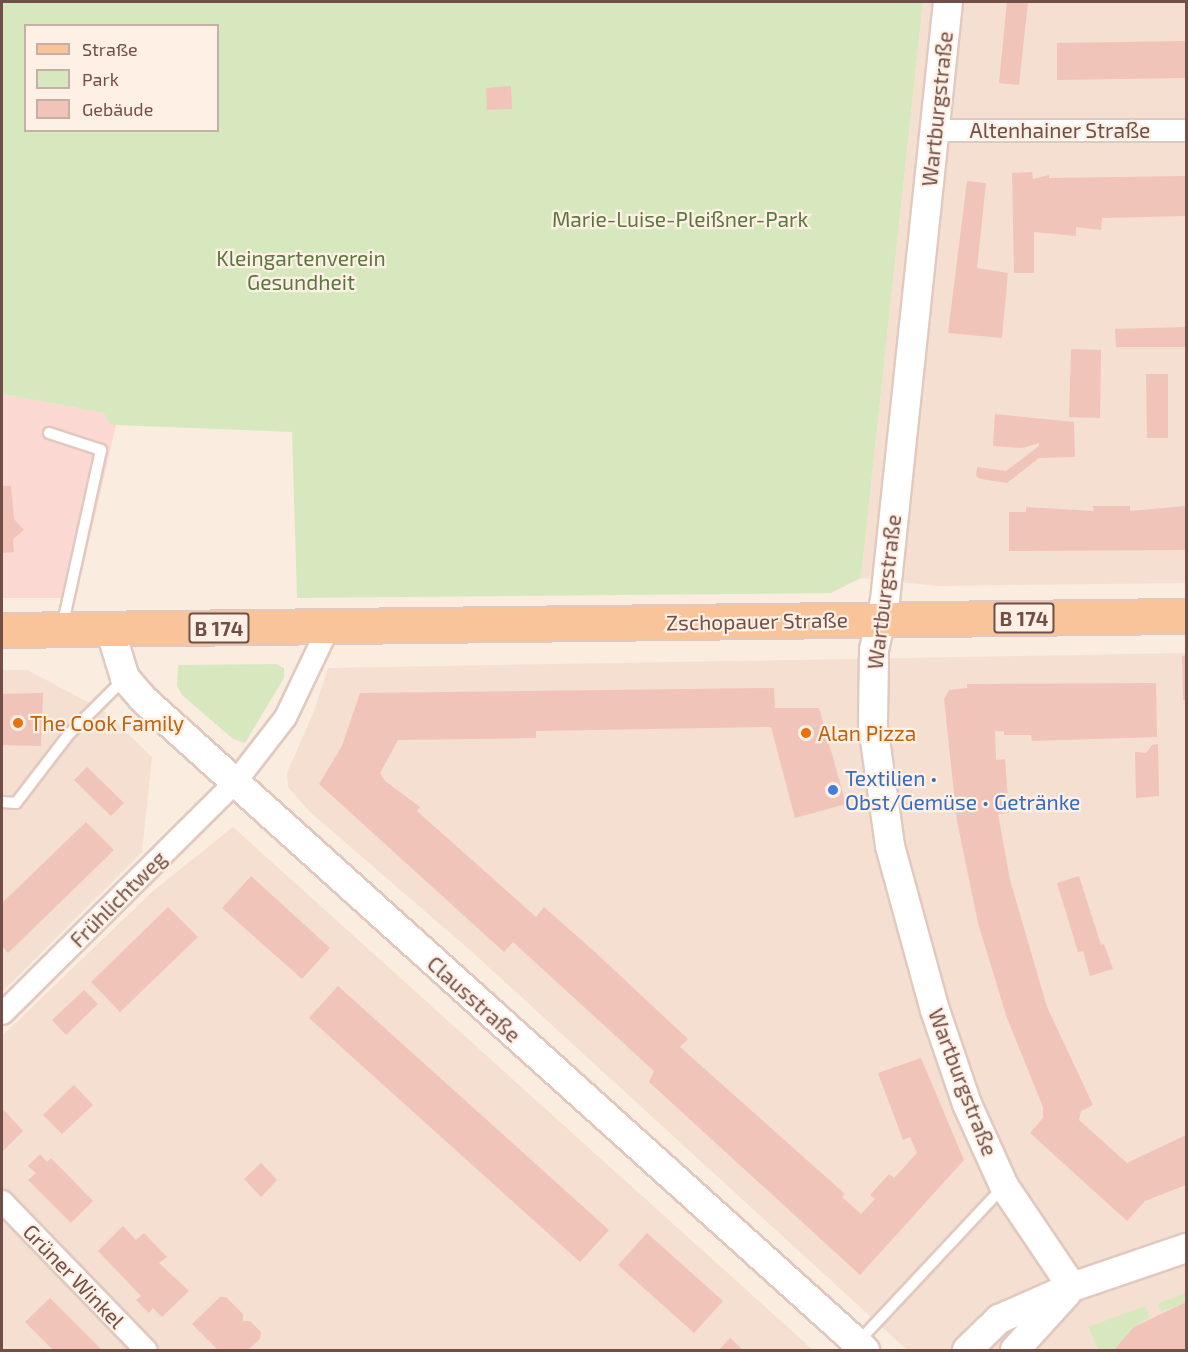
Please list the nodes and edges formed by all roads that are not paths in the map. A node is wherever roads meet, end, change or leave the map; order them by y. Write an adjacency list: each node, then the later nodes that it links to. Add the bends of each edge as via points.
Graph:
1 (948, 2): 2 (main road, Wartburgstraße)
2 (934, 130): 3 (street, Altenhainer Straße); 6 (main road, Wartburgstraße)
3 (1186, 130)
4 (50, 433): 10 (lane, via 101,450)
5 (1186, 616): 6 (main road, Zschopauer Straße / B 174)
6 (881, 620): 7 (main road, Zschopauer Straße / B 174); 15 (main road, Wartburgstraße, via 874,650 873,726 890,846 967,1104)
7 (328, 627): 8 (main road, Zschopauer Straße / B 174); 12 (street, via 285,717)
8 (110, 629): 10 (main road, Zschopauer Straße / B 174); 11 (main road, Clausstraße)
9 (2, 630): 10 (main road, Zschopauer Straße / B 174)
10 (62, 630)
11 (125, 678): 12 (main road, Clausstraße, via 142,699); 13 (lane, via 69,734 16,803)
12 (233, 784): 14 (street, Frühlichtweg); 19 (main road, Clausstraße)
13 (2, 802)
14 (3, 1009)
15 (1005, 1186): 18 (main road, Wartburgstraße); 19 (lane)
16 (2, 1201): 20 (street, Grüner Winkel)
17 (1186, 1248): 18 (main road)
18 (1072, 1287): 21 (main road, via 999,1319); 22 (main road)
19 (861, 1347)
20 (146, 1350)
21 (967, 1350)
22 (1015, 1350)

